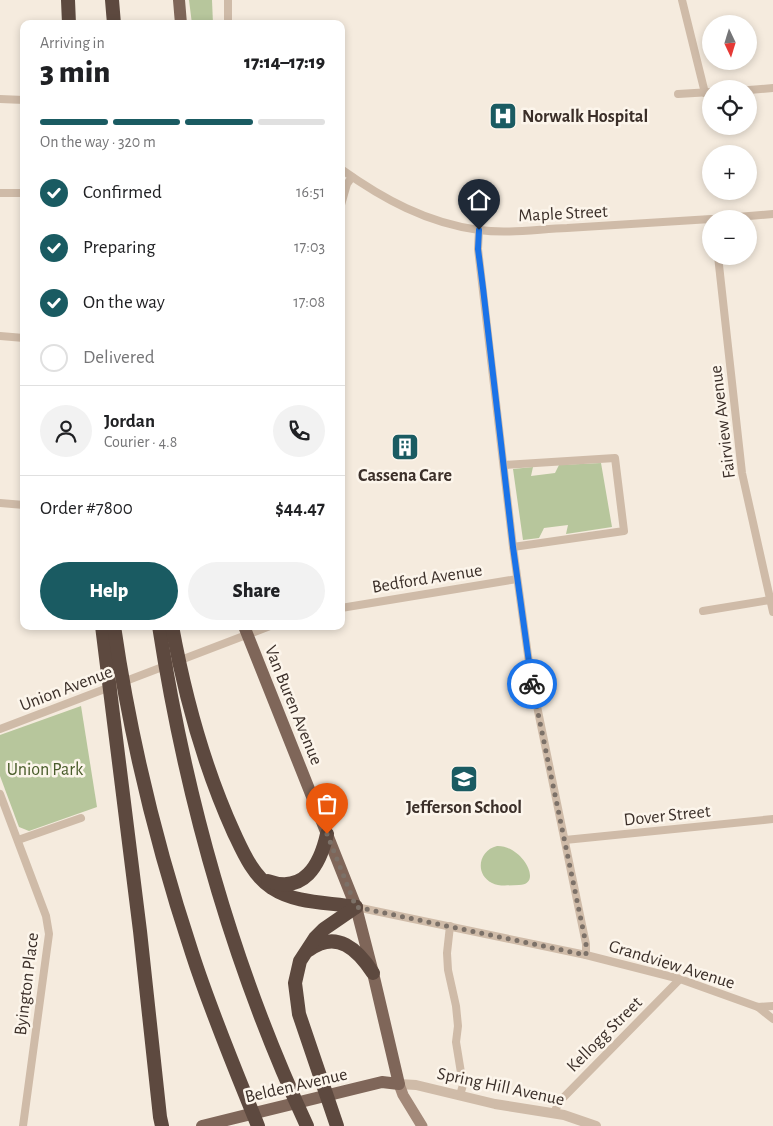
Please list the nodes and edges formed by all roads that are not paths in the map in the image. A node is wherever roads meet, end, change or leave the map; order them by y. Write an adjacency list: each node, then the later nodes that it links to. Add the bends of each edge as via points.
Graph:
1 (68, 0): 6 (highway)
2 (112, 0): 7 (highway)
3 (178, 0): 8 (main road)
4 (228, 0): 9 (street)
5 (682, 0): 10 (street)
6 (69, 20)
7 (114, 20)
8 (180, 20)
9 (228, 20)
10 (704, 80)
11 (773, 88): 12 (street)
12 (757, 89)
13 (702, 93): 14 (street)
14 (678, 94)
15 (0, 100): 16 (street)
16 (20, 100)
17 (345, 172): 18 (street, Maple Street)
18 (352, 177): 19 (street); 25 (street, Maple Street, via 408,210)
19 (345, 191)
20 (20, 193): 21 (street)
21 (0, 194)
22 (773, 214): 23 (street, Maple Street)
23 (757, 215)
24 (702, 220): 25 (street, Maple Street, via 518,231)
25 (479, 230): 29 (street, via 478,249)
26 (719, 265): 34 (street, Fairview Avenue, via 742,473)
27 (0, 336): 28 (street)
28 (20, 338)
29 (504, 465): 32 (street); 32 (street, via 615,458 624,531)
30 (0, 503): 31 (street)
31 (20, 505)
32 (513, 547): 33 (street)
33 (517, 579): 35 (street, Bedford Avenue); 51 (street, via 535,702)
34 (770, 600): 36 (street); 37 (street, Fairview Avenue)
35 (345, 607)
36 (703, 611)
37 (773, 612)
38 (103, 630): 44 (highway)
39 (114, 630): 44 (highway)
40 (161, 630): 43 (highway)
41 (172, 630): 43 (highway)
42 (245, 630): 45 (street, Union Avenue, via 143,674); 49 (main road, Van Buren Avenue)
43 (169, 651): 52 (highway, via 181,672 215,788 237,839); 65 (highway, via 167,678 186,775 214,877 246,977)
44 (114, 672): 67 (highway, via 111,700); 69 (highway, via 125,694 152,819 181,921)
45 (0, 729)
46 (0, 794): 50 (street, Byington Place)
47 (80, 818): 50 (street)
48 (773, 819): 51 (street, Dover Street)
49 (327, 834): 52 (highway, via 319,860 303,878 282,884); 53 (main road, Van Buren Avenue)
50 (18, 840): 66 (street, Byington Place, via 46,916 49,934)
51 (565, 840): 56 (street)
52 (258, 876): 53 (highway, via 272,889 290,897)
53 (356, 907): 54 (street, Grandview Avenue); 55 (highway, via 319,933); 57 (main road, Van Buren Avenue)
54 (450, 926): 56 (street, Grandview Avenue); 63 (street, via 447,953 458,1026 456,1042 463,1085)
55 (303, 955): 57 (highway, via 319,944 338,942 355,950); 70 (highway, via 296,975 299,1014)
56 (586, 955): 58 (street, Grandview Avenue)
57 (374, 973): 62 (main road, Van Buren Avenue)
58 (680, 979): 60 (street, Grandview Avenue); 64 (street, Kellogg Street, via 559,1102)
59 (773, 1006): 60 (street, Grandview Avenue)
60 (758, 1007): 61 (street)
61 (773, 1019)
62 (399, 1084): 63 (street, Spring Hill Avenue); 68 (main road, Belden Avenue, via 382,1082); 71 (main road)
63 (460, 1096): 64 (street, Spring Hill Avenue)
64 (554, 1113): 72 (street, Spring Hill Avenue)
65 (305, 1121)
66 (22, 1126)
67 (162, 1126)
68 (202, 1126)
69 (258, 1126)
70 (337, 1126)
71 (422, 1126)
72 (596, 1126)

